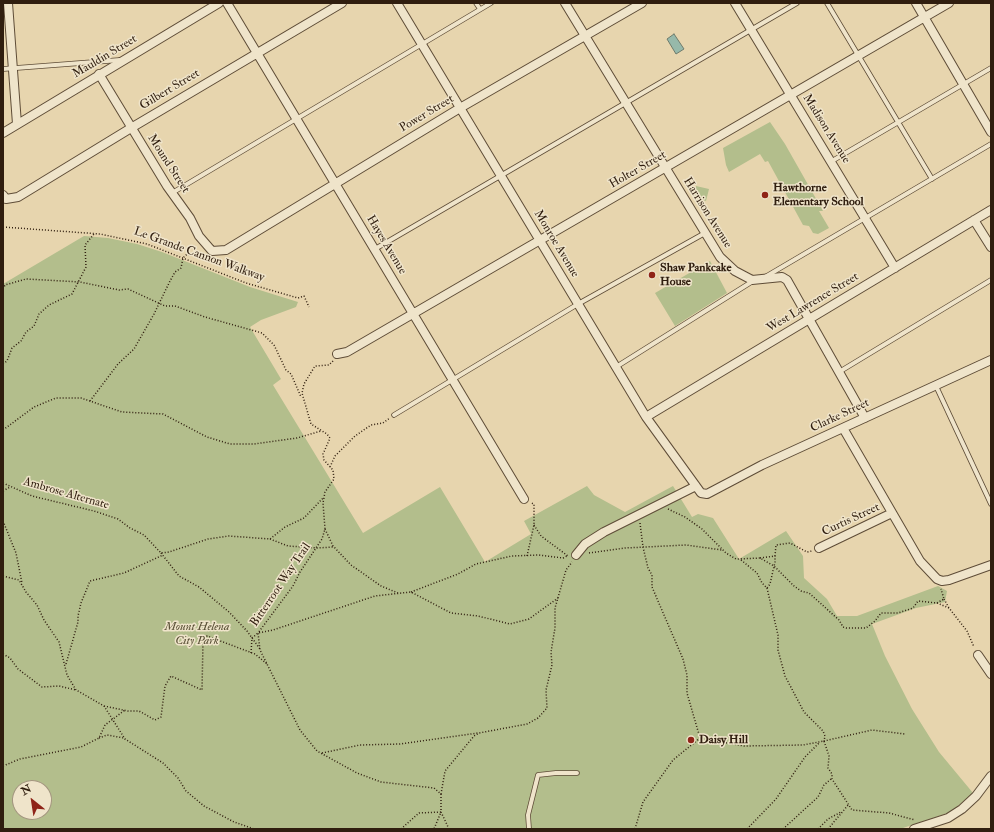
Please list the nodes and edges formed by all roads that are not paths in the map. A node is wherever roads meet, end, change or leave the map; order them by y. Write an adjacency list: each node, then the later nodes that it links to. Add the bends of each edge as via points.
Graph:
1 (8, 3): 23 (street)
2 (219, 3): 22 (street, Mauldin Street)
3 (227, 3): 20 (street, Hayes Avenue)
4 (342, 3): 20 (street, Gilbert Street)
5 (397, 3): 19 (street, Monroe Avenue)
6 (476, 3): 15 (lane)
7 (491, 3): 15 (lane)
8 (565, 3): 18 (street, Harrison Avenue)
9 (642, 3): 18 (street, Power Street)
10 (735, 3): 17 (street, Madison Avenue)
11 (797, 3): 17 (lane)
12 (827, 3): 21 (lane)
13 (916, 3): 16 (street)
14 (949, 3): 16 (street, Holter Street)
15 (480, 9): 19 (lane)
16 (925, 17): 21 (street, Holter Street); 27 (street)
17 (751, 30): 28 (street, Madison Avenue); 29 (lane)
18 (585, 37): 29 (street, Harrison Avenue); 30 (street, Power Street)
19 (422, 44): 30 (street, Monroe Avenue); 31 (lane)
20 (258, 52): 31 (street, Hayes Avenue); 34 (street, Gilbert Street)
21 (859, 57): 28 (street, Holter Street); 32 (lane)
22 (125, 59): 23 (lane); 26 (street, Mauldin Street)
23 (13, 68): 25 (lane); 33 (street)
24 (991, 68): 27 (lane)
25 (3, 69)
26 (99, 74): 33 (street, Mauldin Street); 34 (street, Mound Street)
27 (963, 84): 32 (lane); 35 (street)
28 (791, 96): 38 (street, Madison Avenue); 39 (street, Holter Street)
29 (625, 102): 39 (street, Harrison Avenue); 40 (lane)
30 (460, 108): 40 (street, Monroe Avenue); 42 (street, Power Street)
31 (296, 118): 42 (street, Hayes Avenue); 43 (lane)
32 (897, 122): 38 (lane); 41 (lane)
33 (17, 124): 36 (street, Mauldin Street)
34 (131, 128): 43 (street, Mound Street); 44 (street, Gilbert Street, via 18,197 6,199)
35 (991, 132)
36 (3, 133)
37 (991, 144): 41 (lane)
38 (832, 161): 46 (street, Madison Avenue)
39 (665, 168): 48 (street, Harrison Avenue); 49 (street, Holter Street)
40 (500, 175): 49 (street, Monroe Avenue); 51 (lane)
41 (932, 179): 46 (lane)
42 (335, 183): 51 (street, Hayes Avenue); 52 (street, Power Street, via 226,250)
43 (172, 193): 52 (street, Mound Street, via 199,236)
44 (3, 194)
45 (991, 210): 47 (street, West Lawrence Street)
46 (866, 218): 53 (street, Madison Avenue); 54 (lane)
47 (974, 220): 50 (street); 53 (street, West Lawrence Street)
48 (705, 233): 54 (street, Harrison Avenue, via 727,265 745,277); 56 (lane)
49 (539, 240): 56 (street, Monroe Avenue); 57 (street, Holter Street)
50 (991, 247)
51 (375, 248): 57 (street, Hayes Avenue)
52 (212, 251)
53 (895, 268): 58 (street, West Lawrence Street)
54 (758, 279): 58 (street, Harrison Avenue, via 782,277 787,280); 61 (lane)
55 (991, 280): 62 (lane)
56 (578, 304): 61 (street, Monroe Avenue); 63 (lane)
57 (414, 313): 59 (street, Holter Street, via 347,352); 63 (street, Hayes Avenue)
58 (810, 319): 62 (street, Harrison Avenue); 66 (street, West Lawrence Street)
59 (338, 354)
60 (991, 360): 64 (street, Clarke Street)
61 (616, 367): 66 (street, Monroe Avenue)
62 (839, 372): 67 (street, Harrison Avenue)
63 (453, 378): 65 (lane); 70 (street, Hayes Avenue)
64 (936, 385): 67 (street, Clarke Street); 71 (lane)
65 (394, 415)
66 (646, 417): 69 (street, Monroe Avenue)
67 (865, 418): 68 (street, Clarke Street)
68 (843, 428): 69 (street, Clarke Street, via 706,494); 72 (street)
69 (698, 490): 74 (street, Clarke Street, via 659,505 604,532)
70 (524, 499)
71 (991, 504)
72 (892, 513): 73 (street, Curtis Street); 75 (street, via 920,560 937,579 942,581)
73 (819, 548)
74 (572, 556)
75 (991, 565)
76 (978, 655): 77 (street)
77 (991, 674)
78 (577, 773): 80 (lane, via 538,775 528,815)
79 (991, 776): 81 (street, via 962,809 948,818)
80 (529, 829)
81 (914, 829)

